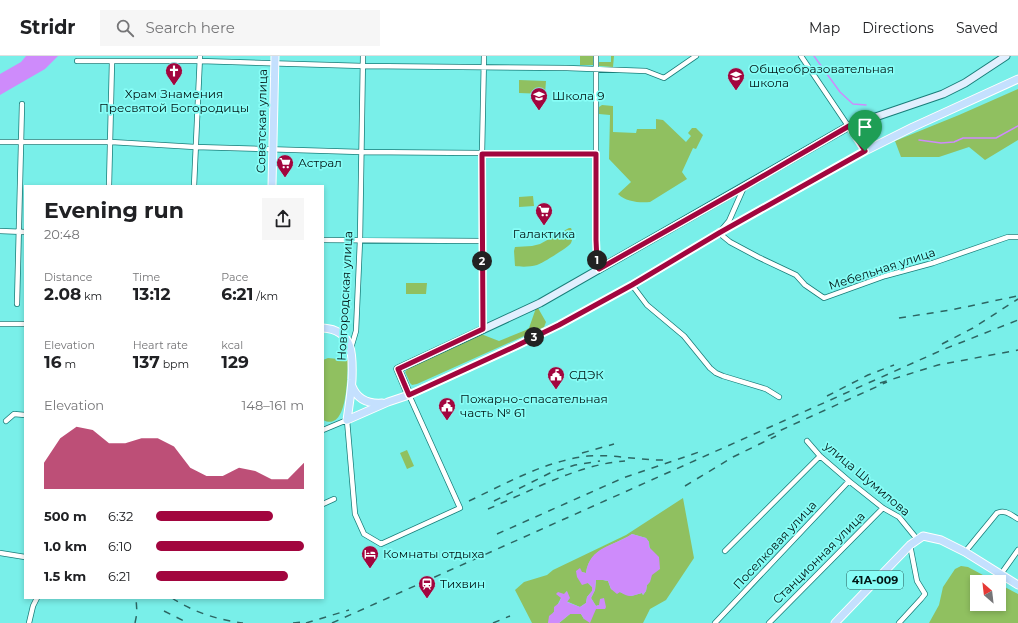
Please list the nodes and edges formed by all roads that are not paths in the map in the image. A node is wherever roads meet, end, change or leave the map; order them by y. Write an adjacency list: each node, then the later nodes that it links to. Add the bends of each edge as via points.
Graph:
1 (363, 56): 11 (street, Новгородская улица)
2 (484, 56): 12 (street)
3 (596, 56): 13 (street)
4 (696, 56): 13 (street, via 664,78 646,71)
5 (801, 56): 16 (street)
6 (1006, 56): 16 (street, via 943,94)
7 (200, 58): 8 (street); 10 (street); 20 (street)
8 (275, 59): 11 (street); 21 (main road, Советская улица)
9 (77, 61): 10 (street)
10 (112, 61): 18 (street)
11 (363, 66): 12 (street); 23 (street, Новгородская улица)
12 (484, 68): 13 (street); 24 (street)
13 (596, 70): 25 (street)
14 (1018, 79): 22 (main road)
15 (22, 104): 19 (street)
16 (849, 126): 22 (street); 29 (street)
17 (0, 142): 19 (street)
18 (111, 142): 19 (street); 20 (street); 26 (street)
19 (21, 143): 31 (street)
20 (195, 147): 21 (street); 27 (street)
21 (273, 150): 23 (street); 28 (main road, Советская улица)
22 (865, 151): 32 (main road)
23 (361, 152): 24 (street); 35 (street, Новгородская улица)
24 (482, 154): 25 (street); 36 (street)
25 (596, 154): 37 (street, via 596,240)
26 (109, 185)
27 (194, 185)
28 (272, 185)
29 (744, 187): 32 (street, via 729,221); 37 (street)
30 (0, 231): 31 (street)
31 (22, 232): 39 (street)
32 (719, 233): 33 (street, Мебельная улица, via 730,242 796,275 805,285 824,298 1008,237); 38 (main road)
33 (1018, 237)
34 (324, 240): 35 (street)
35 (360, 240): 36 (street); 44 (street, Новгородская улица, via 356,331)
36 (482, 241): 43 (street)
37 (599, 269): 43 (street, via 540,303)
38 (632, 285): 46 (main road, via 539,335); 47 (street, via 647,305 684,336 716,373 766,389)
39 (17, 304)
40 (0, 324): 41 (street)
41 (24, 324)
42 (324, 328): 44 (main road, via 336,330 348,341)
43 (483, 329): 46 (street, via 398,369)
44 (351, 348): 45 (main road, Новгородская улица)
45 (351, 385): 48 (main road, via 363,400 375,403); 50 (main road, Новгородская улица)
46 (409, 395): 48 (main road); 50 (street, Новгородская улица, via 460,508 381,544 364,534 355,514)
47 (779, 397)
48 (388, 402): 50 (main road)
49 (24, 415): 51 (street, via 14,414)
50 (347, 420): 52 (street)
51 (6, 421)
52 (324, 430)
53 (807, 441): 54 (street, улица Шумилова)
54 (820, 456): 55 (street, улица Шумилова); 63 (street)
55 (849, 481): 58 (street, улица Шумилова); 71 (street, Поселковая улица)
56 (334, 499): 57 (street)
57 (324, 504)
58 (883, 508): 60 (street, улица Шумилова, via 899,517); 72 (street, Станционная улица)
59 (1018, 519): 64 (street, via 1006,512 996,513)
60 (917, 539): 61 (main road, 41А-009); 64 (main road, via 923,536 940,540)
61 (910, 545): 73 (main road, 41А-009); 74 (street, via 917,581 925,594)
62 (1018, 550): 67 (street)
63 (725, 551)
64 (965, 552): 67 (main road)
65 (0, 553): 66 (street)
66 (24, 557)
67 (1001, 574): 68 (main road)
68 (1018, 585)
69 (38, 599): 70 (street, via 30,614)
70 (29, 623)
71 (715, 623)
72 (770, 623)
73 (835, 623)
74 (899, 623)

